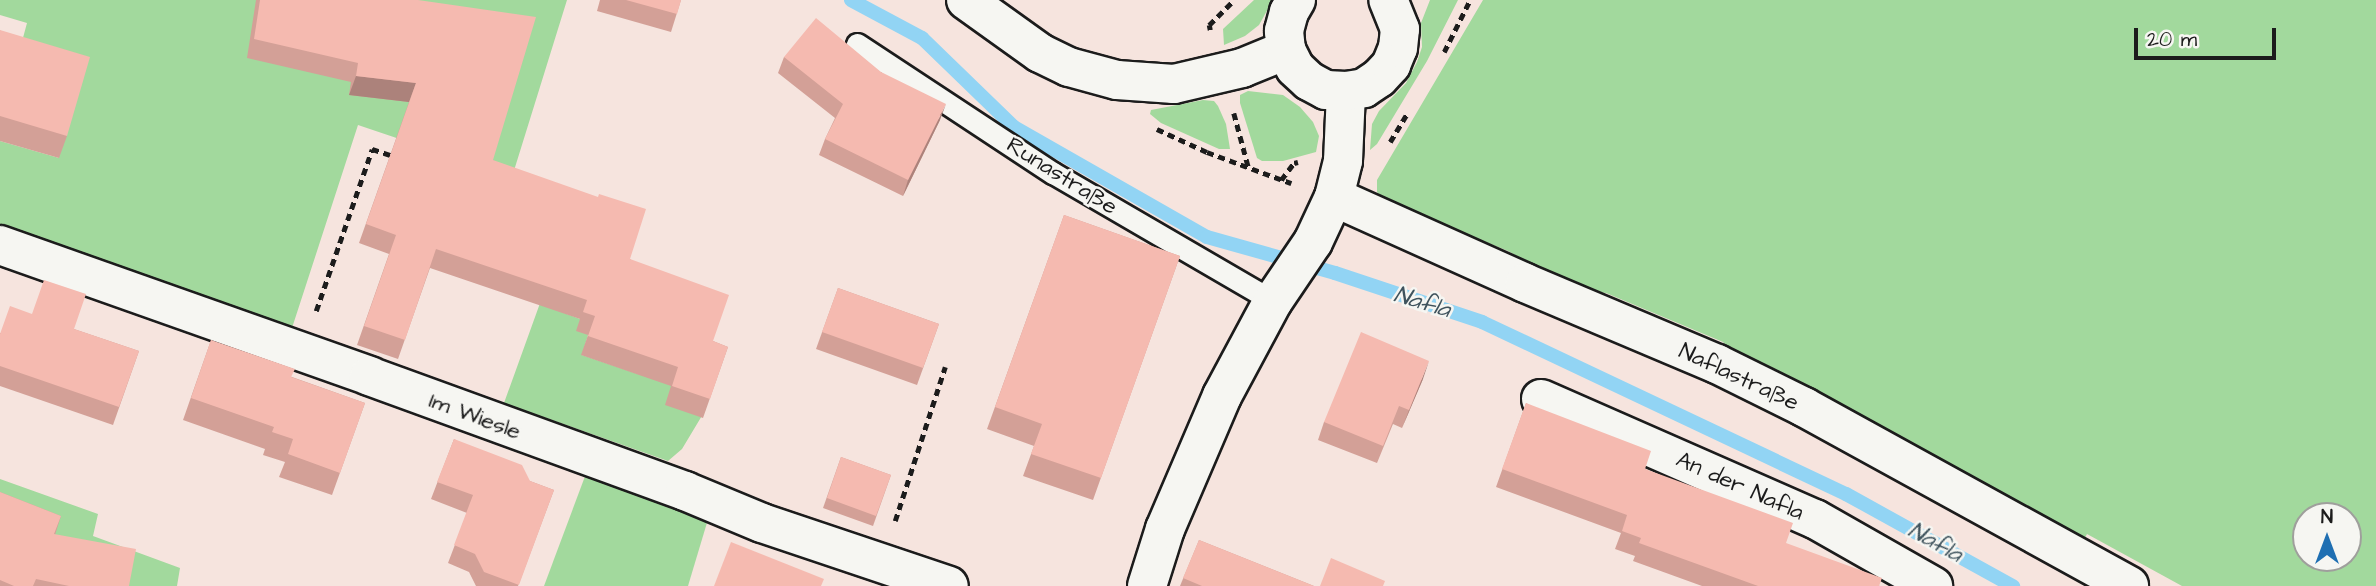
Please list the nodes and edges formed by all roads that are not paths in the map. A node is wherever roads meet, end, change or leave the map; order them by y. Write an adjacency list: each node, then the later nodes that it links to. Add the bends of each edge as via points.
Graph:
1 (966, 0): 5 (street, via 1040,53 1069,67 1117,80 1174,84 1242,68)
2 (1296, 0): 5 (street, via 1284,31)
3 (1388, 0): 6 (street, via 1400,29 1391,65 1364,88)
4 (857, 44): 9 (lane, Runastraße, via 1053,173)
5 (1286, 50): 6 (street, via 1309,81 1326,90)
6 (1346, 92): 7 (street, via 1343,161)
7 (1334, 197): 9 (street, via 1313,242); 14 (street, Naflastraße, via 1779,394)
8 (0, 245): 11 (street, Im Wiesle, via 762,523)
9 (1281, 289): 12 (street, via 1222,396 1165,529)
10 (1541, 399): 13 (street, An der Nafla, via 1815,519)
11 (950, 586)
12 (1147, 586)
13 (1933, 586)
14 (2129, 586)

